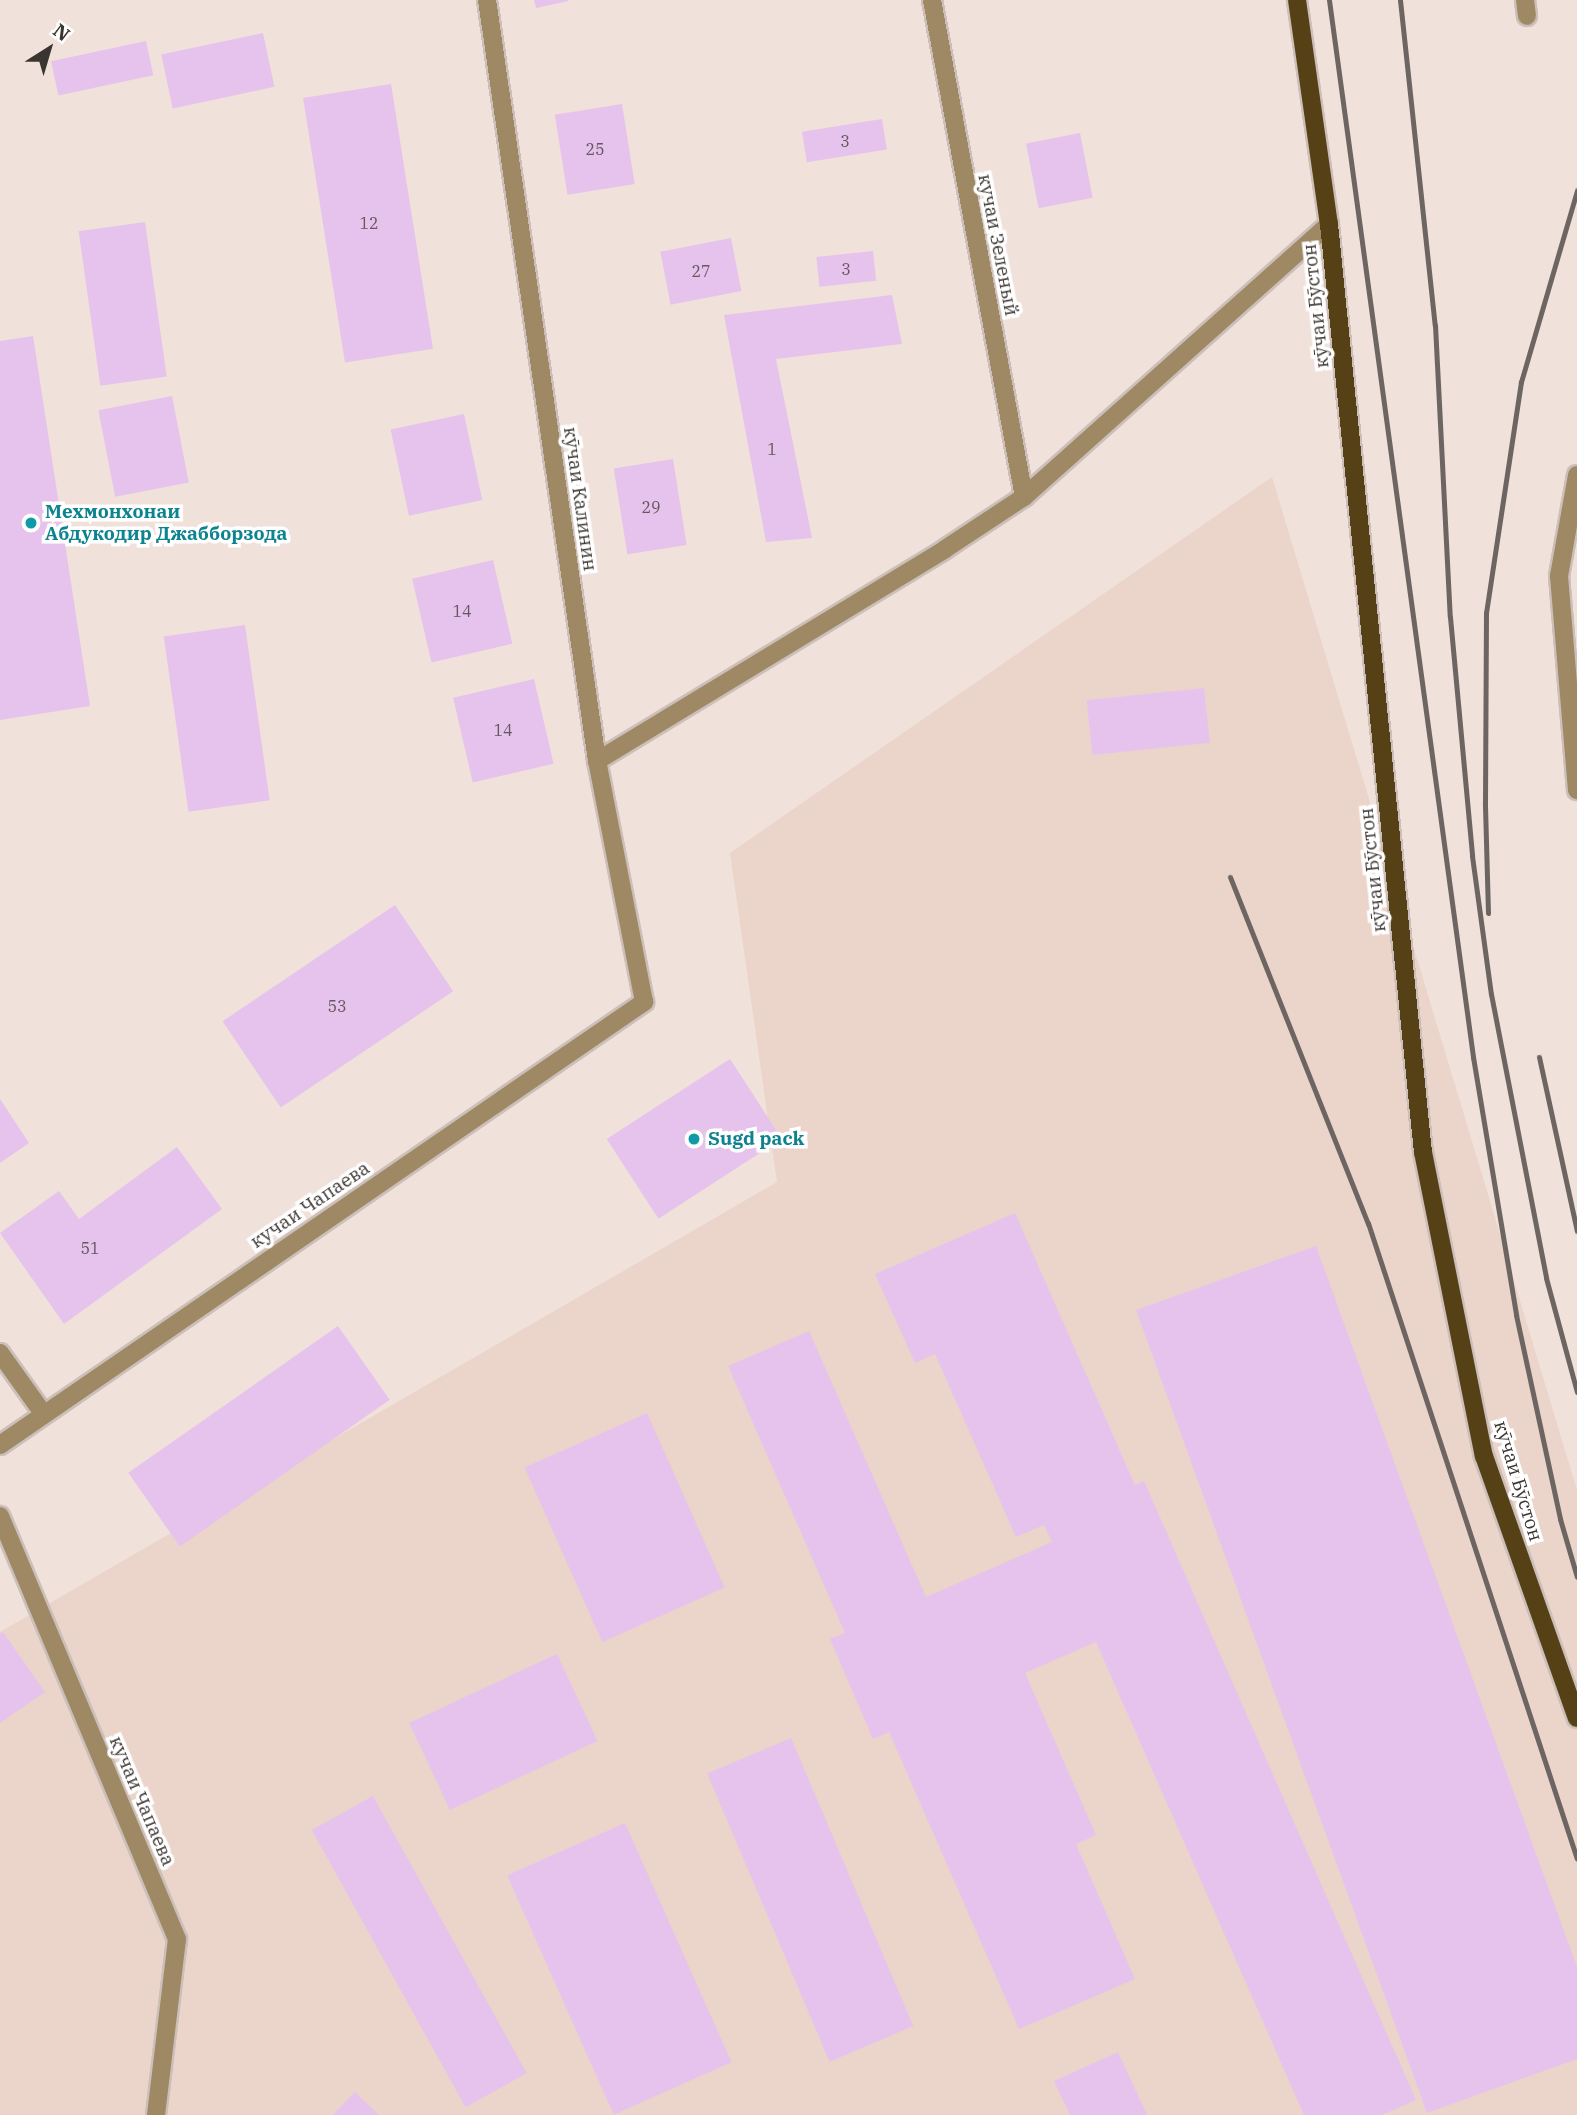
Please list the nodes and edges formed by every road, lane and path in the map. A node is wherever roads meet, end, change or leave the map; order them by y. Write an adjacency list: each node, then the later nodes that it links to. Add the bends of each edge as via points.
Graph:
1 (487, 0): 7 (street, кӯчаи Калинин)
2 (932, 0): 6 (street, кучаи Зеленый)
3 (1297, 0): 4 (main road, кӯчаи Бӯстон)
4 (1329, 224): 6 (street); 14 (main road, кӯчаи Бӯстон, via 1423,1152 1484,1455)
5 (1577, 475): 8 (street, via 1559,576)
6 (1024, 497): 7 (street)
7 (597, 761): 9 (street, кӯчаи Калинин)
8 (1577, 790)
9 (644, 1002): 11 (street, кучаи Чапаева)
10 (0, 1353): 11 (street)
11 (43, 1413): 12 (street, кучаи Чапаева)
12 (0, 1445)
13 (0, 1516): 15 (street, кучаи Чапаева, via 177,1939)
14 (1577, 1718)
15 (156, 2115)

